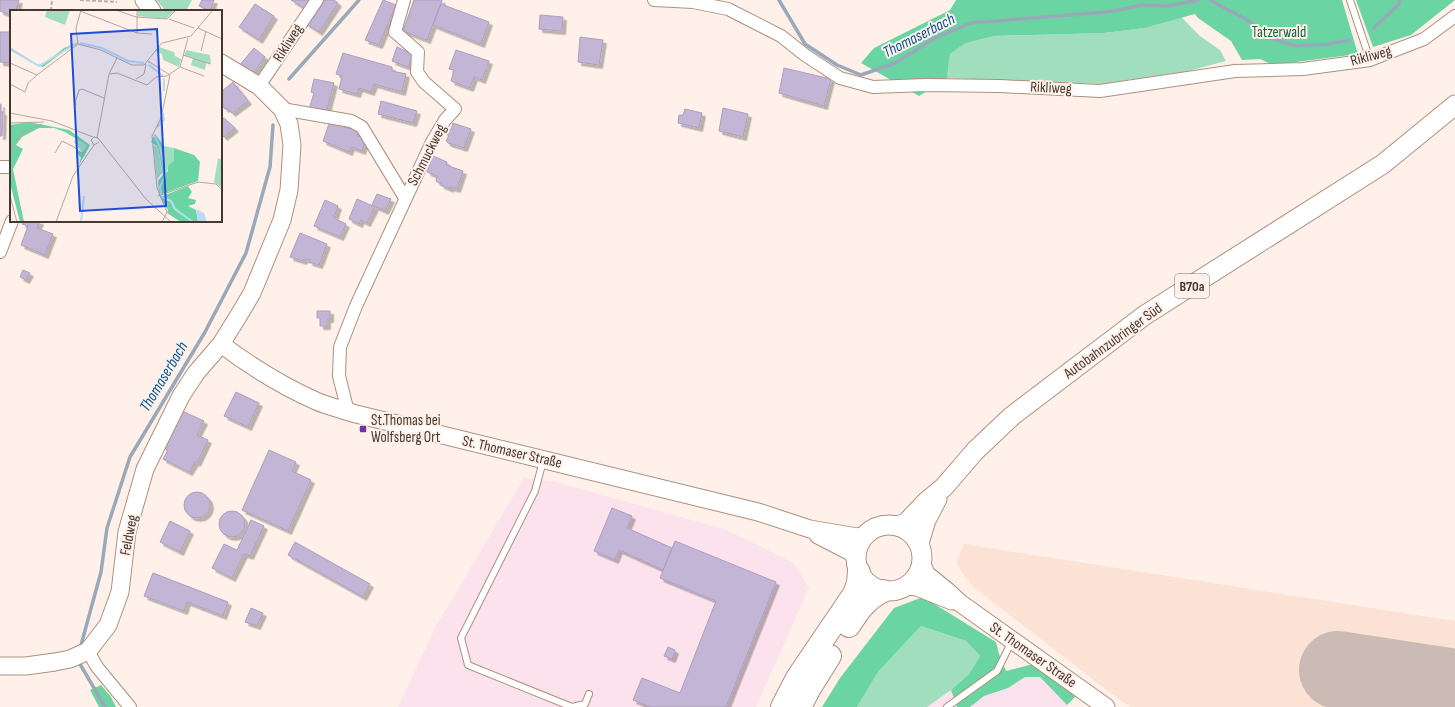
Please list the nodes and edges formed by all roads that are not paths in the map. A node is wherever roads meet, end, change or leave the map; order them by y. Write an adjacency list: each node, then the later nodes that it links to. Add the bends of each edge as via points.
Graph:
1 (144, 0): 6 (main road)
2 (317, 0): 10 (street, Rikliweg)
3 (404, 0): 15 (street, Schmuckweg, via 395,32 418,52 417,72 424,82 455,109 432,142)
4 (654, 0): 8 (street, Rikliweg, via 693,2 728,9 781,36 840,78 873,87 1000,86 1100,91 1235,70 1303,69)
5 (1350, 0): 8 (lane)
6 (151, 10)
7 (1455, 16): 8 (street, Rikliweg, via 1424,39)
8 (1370, 60)
9 (222, 64): 10 (main road)
10 (259, 86): 12 (main road)
11 (1455, 105): 21 (main road, Autobahnzubringer Süd / B70a, via 1383,164 1146,315 1012,416 975,451)
12 (282, 109): 15 (street, Schmuckweg, via 351,121 362,127); 18 (main road, via 292,145 289,190 282,220 252,293)
13 (10, 166): 14 (street)
14 (0, 167)
15 (405, 198): 19 (street, Schmuckweg, via 356,306 340,348 339,376)
16 (12, 222): 17 (street)
17 (0, 252)
18 (220, 344): 19 (main road, St. Thomaser Straße, via 243,361 292,389 318,402); 32 (main road, Feldweg, via 181,396 145,469 127,532 120,592 108,625)
19 (348, 412): 20 (main road, St. Thomaser Straße)
20 (544, 460): 23 (main road, St. Thomaser Straße, via 758,512); 34 (lane, via 534,490 461,638 468,665 572,707 585,704)
21 (944, 487): 22 (main road, Autobahnzubringer Süd, via 906,523); 25 (main road, Autobahnzubringer Süd, via 926,520)
22 (898, 526): 24 (main road, via 876,528); 25 (main road)
23 (810, 529): 24 (main road, St. Thomaser Straße, via 857,537); 27 (main road, St. Thomaser Straße, via 851,552)
24 (865, 536): 27 (main road, via 858,546)
25 (919, 543): 26 (main road)
26 (922, 564): 28 (main road); 30 (main road, St. Thomaser Straße, via 926,574)
27 (858, 565): 29 (main road, via 869,584); 36 (highway, via 858,583 854,594 797,678)
28 (908, 586): 29 (main road, via 891,592); 30 (main road, St. Thomaser Straße)
29 (883, 591): 37 (highway, via 863,605)
30 (960, 603): 31 (main road, St. Thomaser Straße)
31 (1012, 640): 38 (lane, via 997,671); 39 (main road, St. Thomaser Straße)
32 (88, 651): 33 (main road, Feldweg, via 55,662); 35 (street, via 97,667)
33 (0, 666)
34 (589, 694)
35 (130, 707)
36 (782, 707)
37 (800, 707)
38 (947, 707)
39 (1106, 707)

